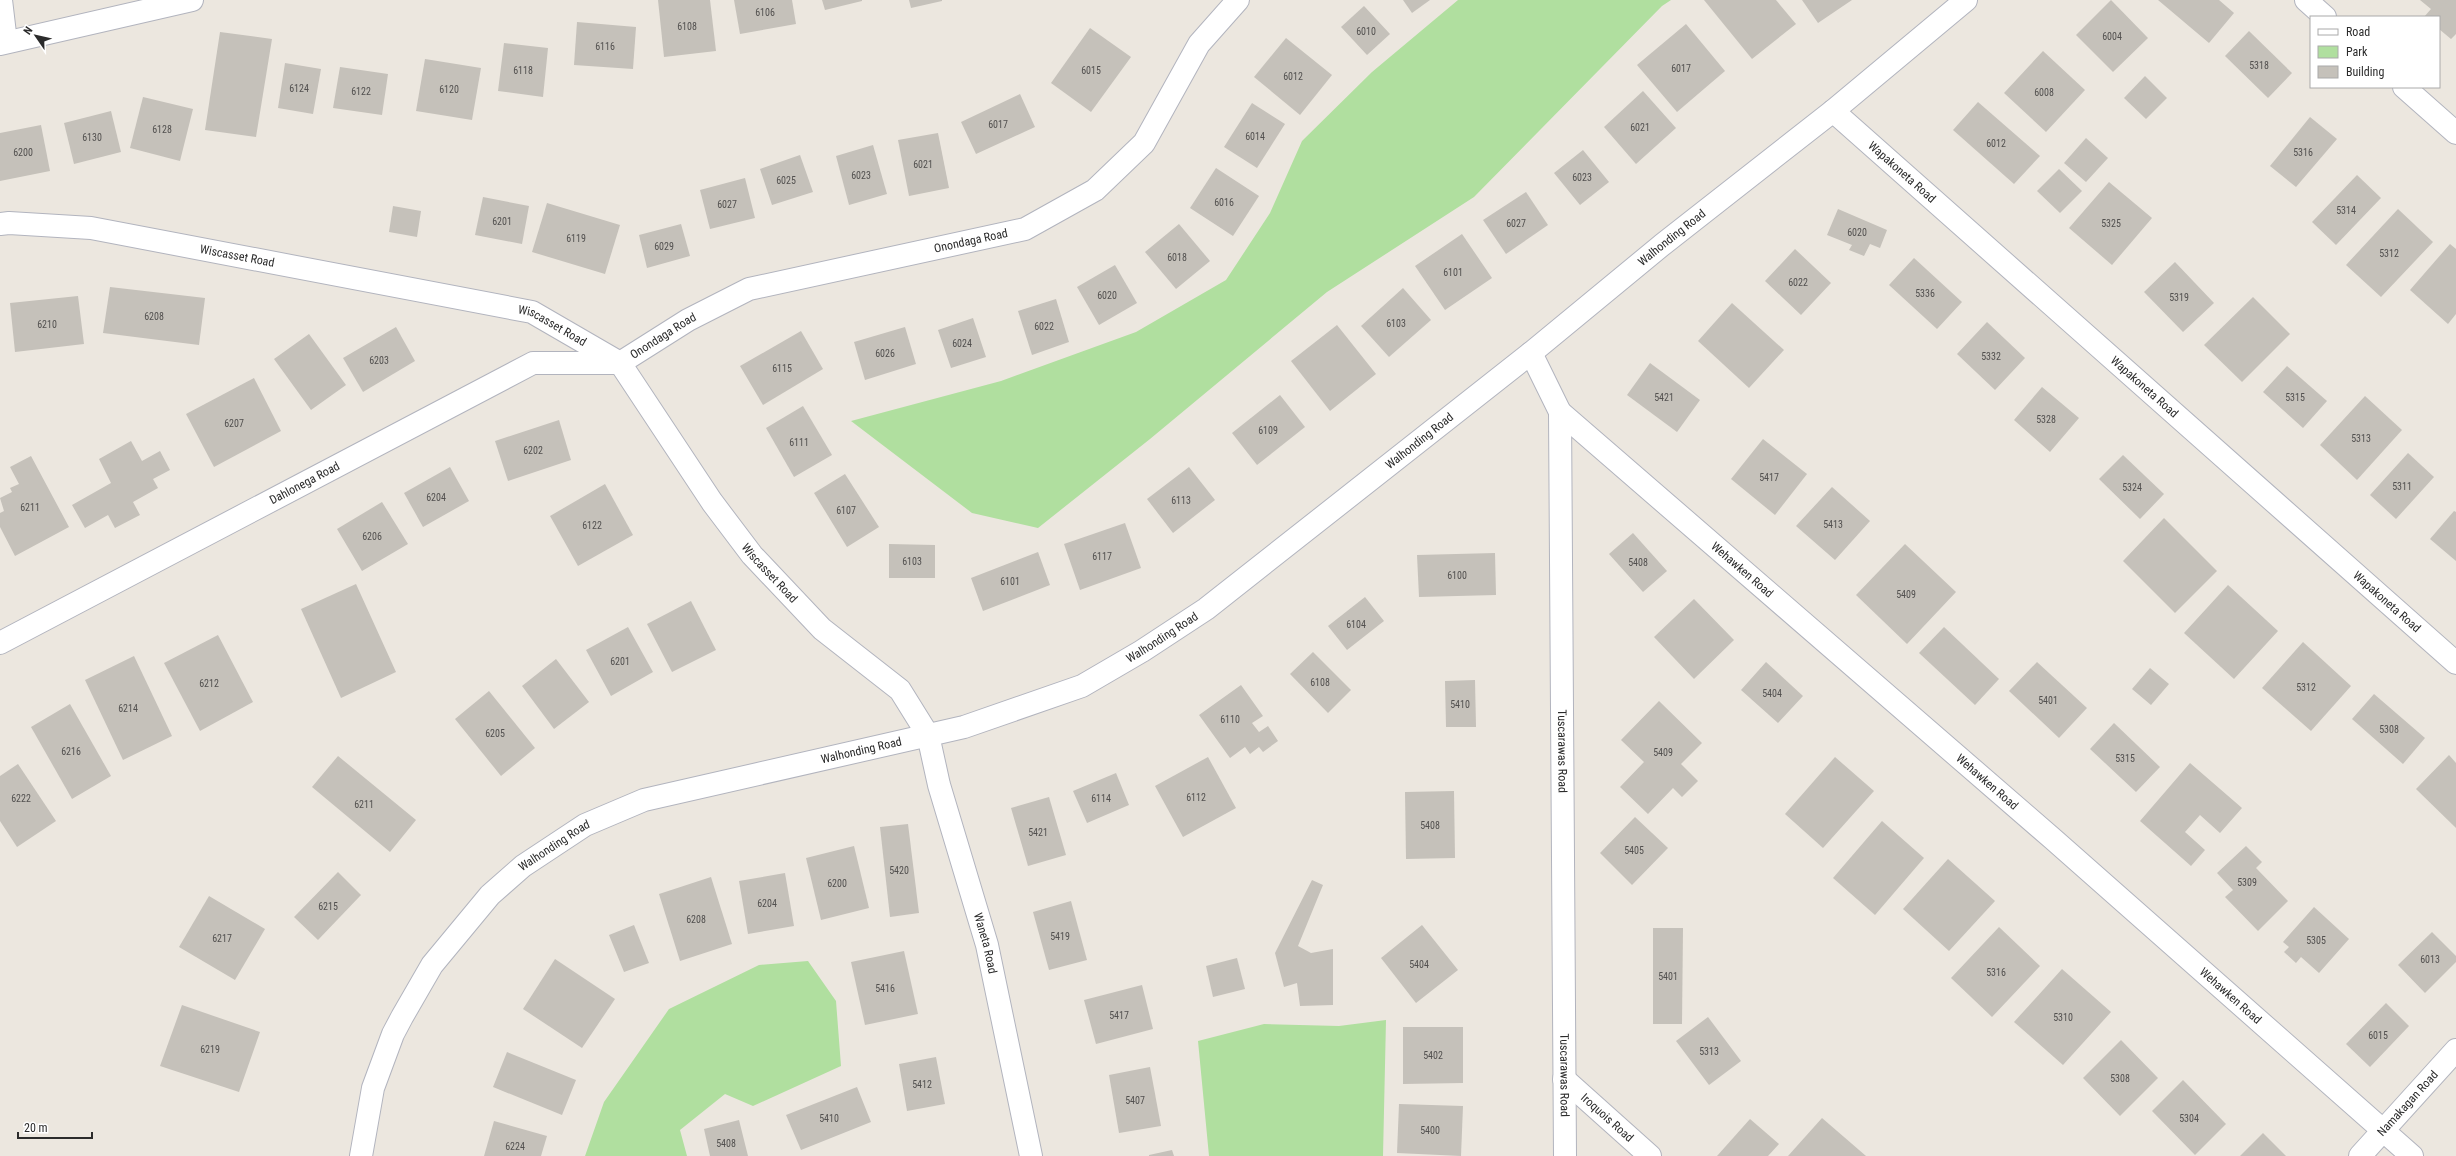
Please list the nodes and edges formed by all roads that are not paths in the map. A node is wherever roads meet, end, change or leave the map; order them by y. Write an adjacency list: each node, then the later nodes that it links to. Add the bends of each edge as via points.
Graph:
1 (1, 0): 7 (street)
2 (192, 0): 7 (street)
3 (1238, 0): 13 (street, Onondaga Road, via 1199,44 1144,143 1095,190 1025,229 749,289 688,320)
4 (1966, 0): 9 (street, Walhonding Road)
5 (2306, 0): 6 (street)
6 (2324, 16)
7 (3, 43)
8 (2405, 88): 10 (street)
9 (1833, 111): 12 (street, Walhonding Road, via 1662,245); 16 (street, Wapakoneta Road)
10 (2456, 133)
11 (0, 224): 13 (street, Wiscasset Road, via 91,228 532,312)
12 (1531, 353): 14 (street, Tuscarawas Road); 17 (street, Walhonding Road, via 1206,609 1142,651 1082,686 964,728)
13 (620, 363): 15 (street, Dahlonega Road, via 533,363); 17 (street, Wiscasset Road, via 712,502 752,555 822,629 900,690)
14 (1560, 412): 19 (street, Tuscarawas Road); 20 (street, Wehawken Road, via 2053,839)
15 (0, 643)
16 (2456, 663)
17 (928, 735): 21 (street, Walhonding Road, via 644,800 585,825 523,866 490,895 432,965 413,998 393,1034 373,1088); 22 (street, Waneta Road, via 939,785 987,945)
18 (2456, 1050): 20 (street, Namakagan Road)
19 (1564, 1080): 23 (street, Tuscarawas Road); 24 (street, Iroquois Road)
20 (2383, 1130): 25 (street, Namakagan Road); 26 (street, Wehawken Road)
21 (361, 1156)
22 (1031, 1156)
23 (1565, 1156)
24 (1650, 1156)
25 (2360, 1156)
26 (2412, 1156)

